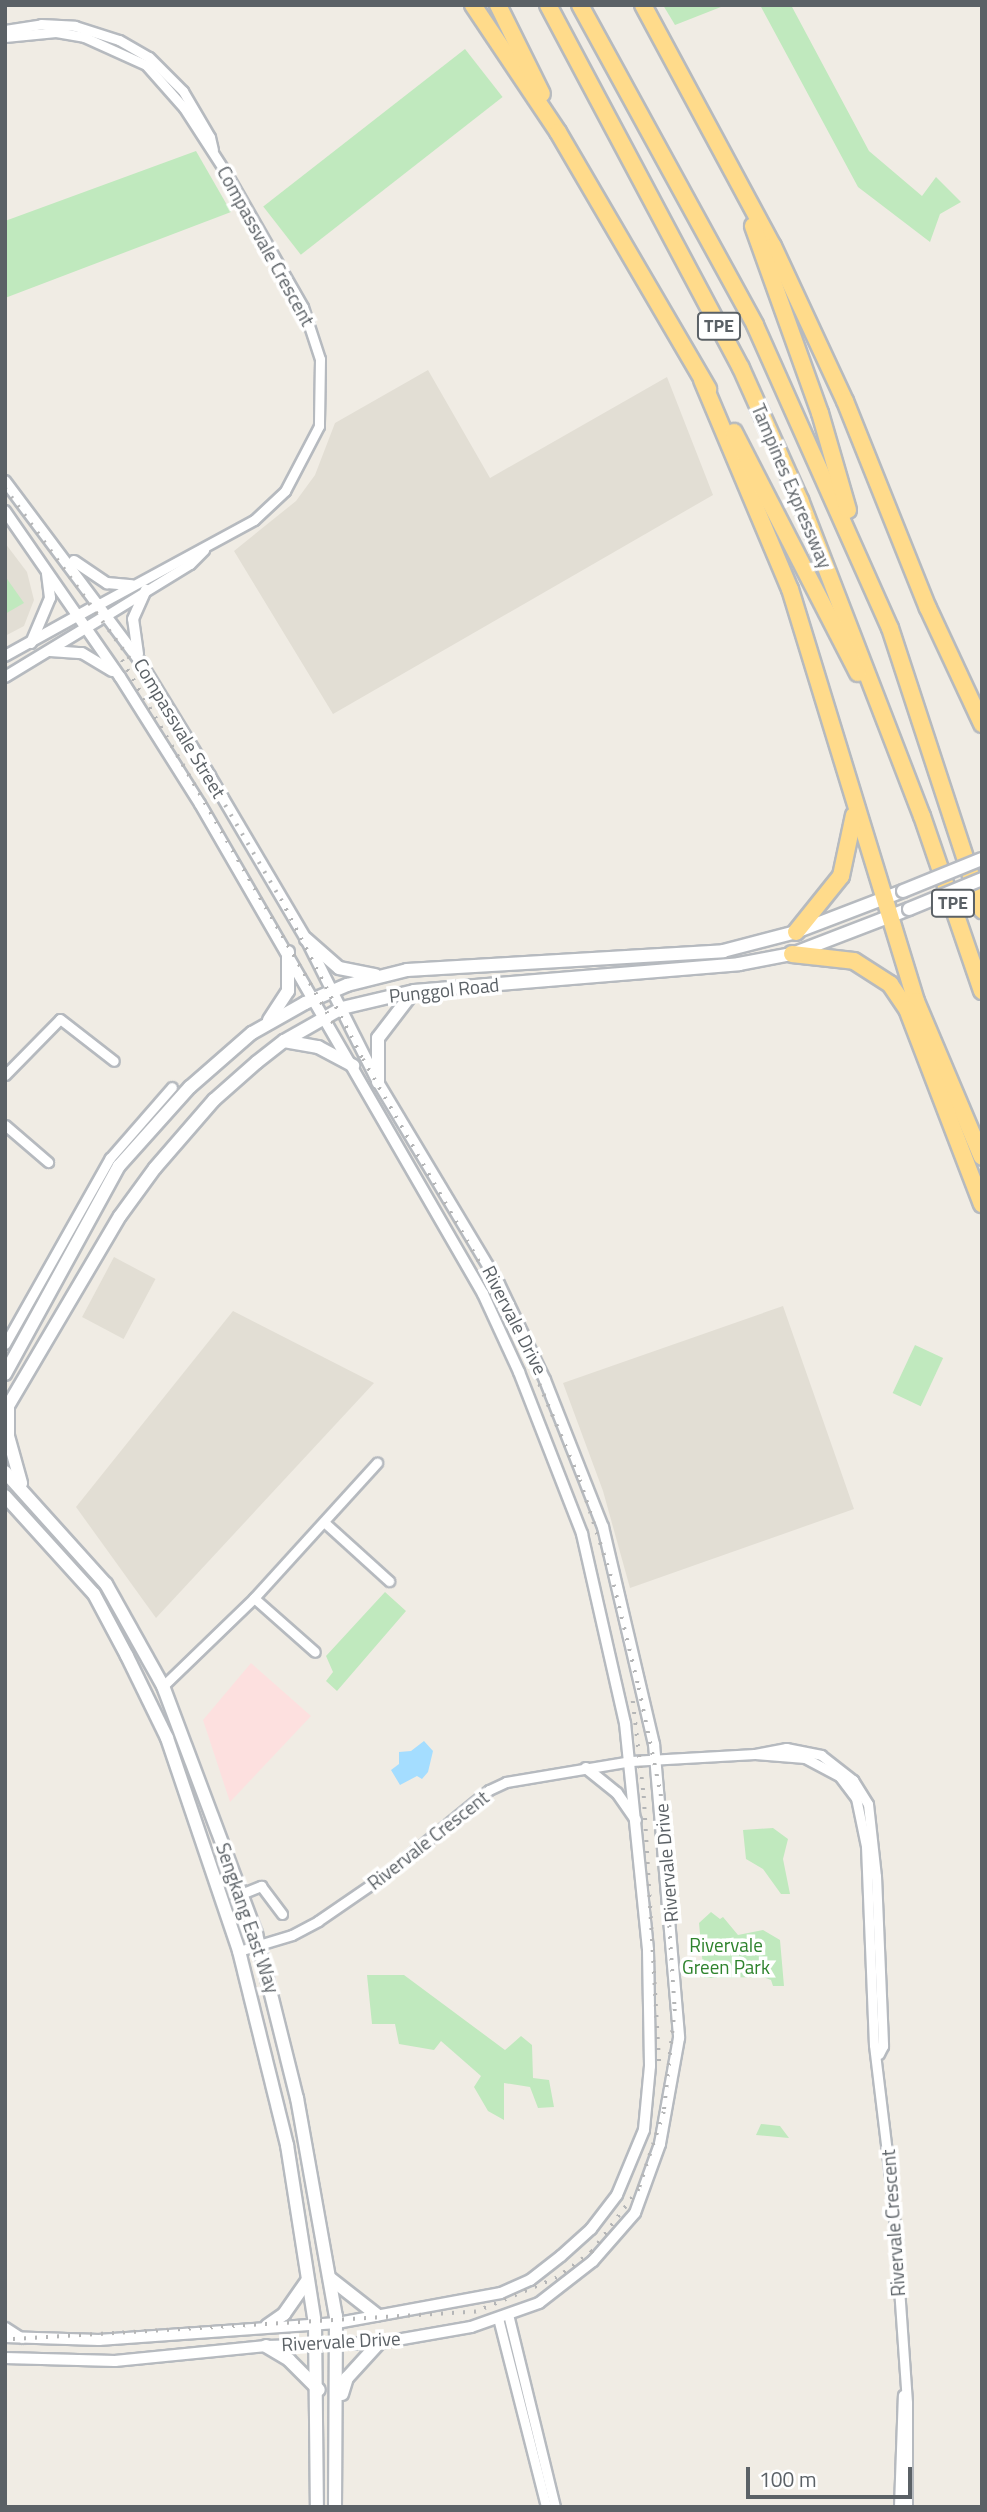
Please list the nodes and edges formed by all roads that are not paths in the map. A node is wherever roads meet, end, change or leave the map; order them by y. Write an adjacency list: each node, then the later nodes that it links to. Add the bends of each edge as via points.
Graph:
1 (473, 5): 8 (highway)
2 (498, 5): 8 (highway)
3 (548, 5): 30 (highway, Tampines Expressway / TPE, via 741,368 800,500)
4 (580, 5): 23 (highway, Tampines Expressway / TPE, via 755,325)
5 (643, 5): 9 (highway)
6 (5, 30): 10 (street, Compassvale Crescent, via 40,24 75,26 119,40 149,57 183,91)
7 (5, 37): 10 (street, Compassvale Crescent, via 56,33 84,37 146,65)
8 (558, 132): 11 (highway)
9 (718, 144): 23 (highway, via 816,400 842,492); 31 (highway, via 773,246 845,401 928,608)
10 (213, 150): 14 (street, Compassvale Crescent, via 303,307 320,359 322,405 306,458 285,491 254,520)
11 (702, 380): 30 (highway, via 857,671); 32 (highway, via 790,589 838,737)
12 (5, 481): 15 (street, Compassvale Street)
13 (5, 511): 16 (street, Compassvale Street)
14 (208, 546): 17 (street, Compassvale Crescent); 18 (street, Compassvale Crescent, via 190,564)
15 (58, 547): 17 (street, via 107,583); 19 (street, Compassvale Street)
16 (47, 571): 21 (street, Compassvale Street); 24 (street, via 50,598)
17 (132, 584): 19 (street, Compassvale Crescent)
18 (146, 590): 20 (street, Compassvale Crescent); 27 (street, via 135,611 132,632)
19 (99, 604): 20 (street, Compassvale Street); 21 (street)
20 (107, 615): 22 (street); 27 (street, Compassvale Street)
21 (78, 616): 22 (street, Compassvale Street); 24 (street)
22 (86, 628): 25 (street); 29 (street, Compassvale Street)
23 (890, 628): 36 (highway, Tampines Expressway / TPE)
24 (31, 643): 26 (street)
25 (49, 651): 28 (street); 29 (street, via 82,653)
26 (5, 656)
27 (139, 660): 39 (street, Compassvale Street)
28 (5, 677)
29 (120, 677): 40 (street, Compassvale Street)
30 (869, 681): 45 (highway, Tampines Expressway / TPE)
31 (982, 724)
32 (855, 810): 35 (highway); 38 (highway, via 841,876)
33 (982, 859): 35 (main road, Punggol Road, bridge)
34 (982, 879): 37 (main road, Punggol Road, bridge)
35 (884, 899): 37 (highway); 38 (main road, Punggol Road)
36 (982, 910)
37 (890, 917): 41 (main road, Punggol Road); 55 (highway)
38 (796, 932): 42 (main road, Punggol Road, via 695,956 573,957)
39 (306, 939): 42 (main road, via 339,968); 43 (street, Compassvale Street)
40 (288, 952): 46 (street, Compassvale Street); 49 (main road, via 288,991 274,1016)
41 (792, 954): 44 (main road, Punggol Road, via 695,970); 51 (highway, via 827,955 873,970 907,1009)
42 (377, 976): 43 (main road, Punggol Road)
43 (331, 990): 46 (main road, Punggol Road); 47 (street, Rivervale Drive)
44 (414, 991): 47 (main road, Punggol Road); 56 (main road, via 378,1038)
45 (982, 991)
46 (313, 998): 48 (street, Rivervale Drive); 49 (main road, Punggol Road)
47 (342, 1008): 48 (main road, Punggol Road); 56 (street, Rivervale Drive)
48 (325, 1018): 50 (main road, Punggol Road); 53 (street, Rivervale Drive)
49 (252, 1033): 58 (main road, Punggol Road)
50 (284, 1041): 53 (main road, via 318,1047); 71 (main road, Punggol Road, via 214,1100 141,1185)
51 (925, 1054): 55 (highway); 64 (highway)
52 (114, 1061): 54 (street, via 60,1019)
53 (353, 1066): 84 (street, Rivervale Drive, via 483,1294 559,1472 593,1577)
54 (5, 1075)
55 (948, 1079): 59 (highway)
56 (379, 1082): 83 (street, Rivervale Drive, via 499,1284 582,1470 617,1581)
57 (172, 1087): 58 (street)
58 (167, 1102): 63 (main road, Punggol Road)
59 (964, 1114): 61 (highway); 64 (highway)
60 (5, 1125): 62 (street)
61 (982, 1157)
62 (48, 1162)
63 (115, 1162): 66 (street); 67 (main road, Punggol Road)
64 (972, 1180): 65 (highway)
65 (982, 1204)
66 (45, 1267): 67 (street); 68 (street)
67 (58, 1273): 69 (main road, Punggol Road)
68 (5, 1344)
69 (9, 1356): 70 (main road, Punggol Road)
70 (5, 1374)
71 (7, 1408): 74 (main road, via 8,1436)
72 (377, 1463): 78 (street)
73 (5, 1472): 74 (main road, Sengkang East Way)
74 (22, 1487): 82 (main road, Sengkang East Way, via 106,1584)
75 (5, 1496): 77 (main road, Sengkang East Way)
76 (5, 1511): 77 (main road)
77 (26, 1514): 90 (main road, Sengkang East Way, via 94,1594 167,1738)
78 (324, 1522): 79 (street); 80 (street)
79 (389, 1581)
80 (254, 1598): 81 (street); 82 (street)
81 (315, 1652)
82 (163, 1686): 87 (main road, Sengkang East Way)
83 (656, 1760): 84 (street, Rivervale Crescent); 94 (street, Rivervale Drive, via 679,2038 660,2144 635,2213 609,2245 539,2302); 107 (street, Rivervale Crescent, via 786,1748 821,1755 853,1780 868,1804 876,1876 883,2046 878,2054)
84 (631, 1761): 85 (street, Rivervale Crescent); 86 (street, Rivervale Drive)
85 (586, 1768): 86 (street, via 617,1793); 89 (street, Rivervale Crescent, via 506,1782 489,1790 368,1888 309,1926)
86 (638, 1822): 93 (street, Rivervale Drive, via 648,1950 650,2066 644,2130 617,2195 591,2229 530,2280 476,2301)
87 (240, 1894): 88 (street, via 261,1886); 89 (main road, Sengkang East Way)
88 (282, 1914)
89 (260, 1946): 90 (street, Rivervale Crescent); 91 (main road, Sengkang East Way, via 297,2098)
90 (239, 1951): 92 (main road, Sengkang East Way, via 287,2145)
91 (329, 2276): 93 (main road); 95 (main road, Sengkang East Way)
92 (307, 2281): 96 (main road, Sengkang East Way); 97 (main road, via 284,2314)
93 (377, 2315): 95 (street, Rivervale Drive)
94 (503, 2316): 101 (street, Rivervale Drive); 109 (street)
95 (337, 2323): 96 (street, Rivervale Drive); 103 (main road, Sengkang East Way)
96 (315, 2324): 97 (street, Rivervale Drive); 102 (main road, Sengkang East Way)
97 (267, 2326): 100 (street, Rivervale Drive, via 99,2340)
98 (5, 2328): 100 (street)
99 (5, 2337): 100 (street, Rivervale Drive)
100 (23, 2338)
101 (379, 2343): 103 (street, Rivervale Drive); 108 (main road, via 347,2378)
102 (316, 2345): 103 (street, Rivervale Drive); 104 (street, Rivervale Drive); 106 (main road, Sengkang East Way)
103 (338, 2345): 108 (main road, Sengkang East Way)
104 (266, 2346): 105 (street, Rivervale Drive, via 115,2361); 106 (main road, via 289,2360)
105 (5, 2358)
106 (319, 2390): 110 (main road, Sengkang East Way)
107 (904, 2393): 113 (street, Rivervale Crescent); 114 (street, Rivervale Crescent)
108 (339, 2401): 111 (main road, Sengkang East Way)
109 (548, 2500): 112 (street)
110 (317, 2507)
111 (335, 2507)
112 (555, 2507)
113 (899, 2507)
114 (908, 2507)

